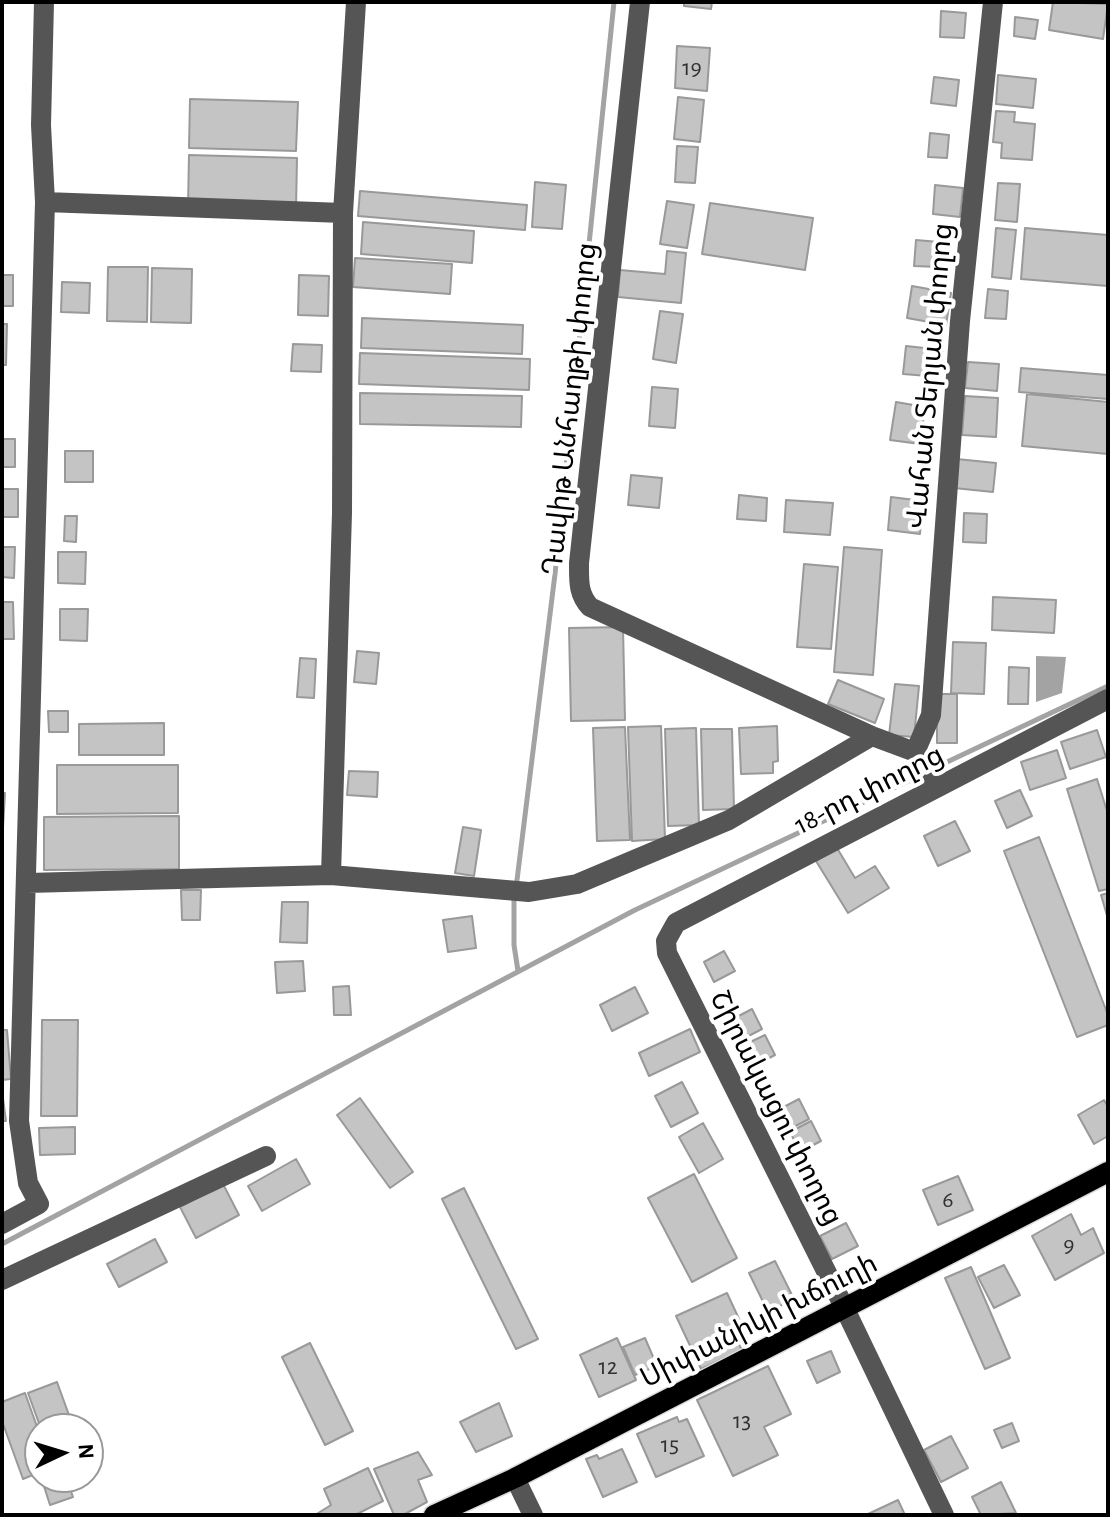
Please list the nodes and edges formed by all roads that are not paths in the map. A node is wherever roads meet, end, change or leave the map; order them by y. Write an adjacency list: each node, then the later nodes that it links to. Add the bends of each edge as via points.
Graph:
1 (44, 2): 5 (street)
2 (356, 2): 6 (street)
3 (640, 2): 8 (street, Դավիթ Անհաղթի փողոց, via 579,563 582,598 590,607)
4 (993, 2): 9 (street, Վահան Տերյան փողոց, via 960,321 931,715)
5 (45, 202): 6 (street); 12 (street)
6 (343, 213): 11 (street, via 342,513)
7 (1108, 699): 10 (street, 18-րդ փողոց)
8 (872, 736): 9 (street, Դավիթ Անհաղթի փողոց); 11 (street, via 729,820 577,884 529,892)
9 (915, 752): 10 (street)
10 (933, 789): 13 (street, 18-րդ փողոց, via 676,923)
11 (331, 875): 12 (street)
12 (27, 883): 16 (street, via 19,1121 28,1183 39,1204)
13 (666, 941): 18 (street, Շիրակացու փողոց, via 667,953)
14 (266, 1156): 17 (street)
15 (1108, 1172): 18 (main road, Սիփանիկի խճուղի)
16 (2, 1224)
17 (2, 1280)
18 (845, 1309): 19 (main road, Սիփանիկի խճուղի); 22 (street, Շիրակացու փողոց)
19 (515, 1478): 20 (main road, Սիփանիկի խճուղի); 21 (street)
20 (434, 1515)
21 (533, 1515)
22 (944, 1515)

